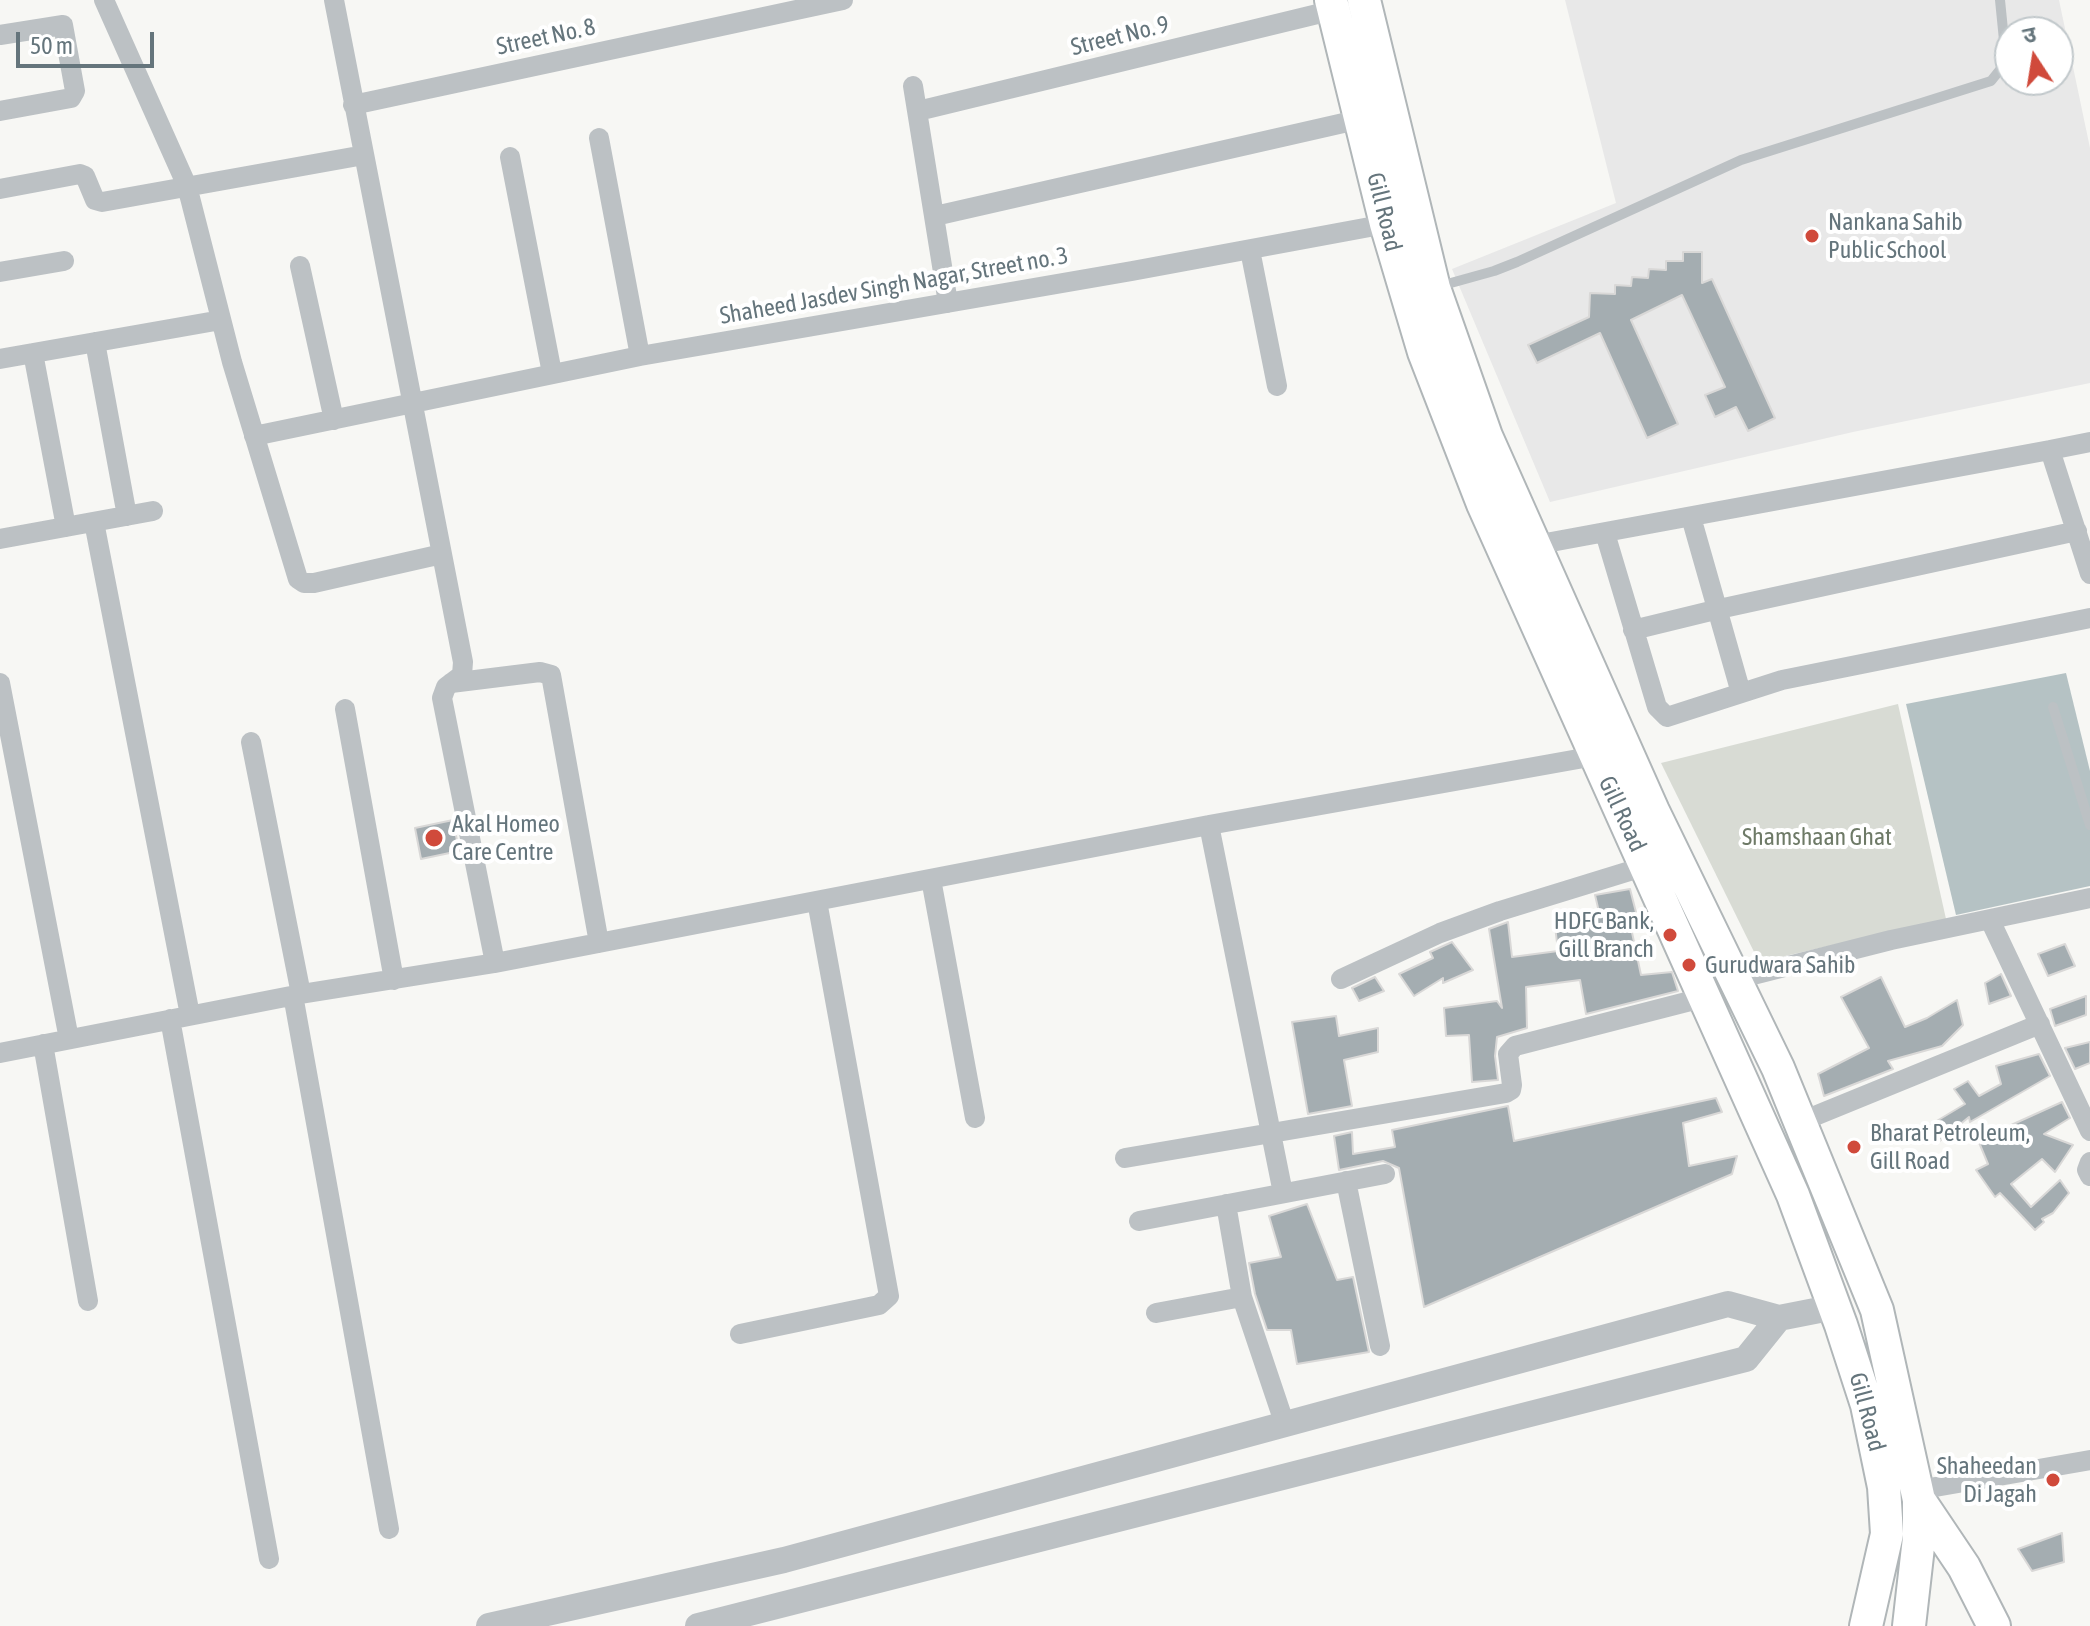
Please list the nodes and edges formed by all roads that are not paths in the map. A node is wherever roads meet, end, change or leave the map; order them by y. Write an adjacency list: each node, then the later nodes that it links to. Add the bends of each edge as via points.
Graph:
1 (104, 0): 16 (street)
2 (334, 0): 9 (street)
3 (843, 0): 9 (street, Street No. 8)
4 (1364, 0): 24 (main road, Gill Road)
5 (2000, 0): 24 (lane, via 2003,66 1991,81 1741,160 1517,262)
6 (1333, 5): 11 (street, Street No. 9); 12 (main road, Gill Road)
7 (0, 35): 10 (street, via 63,25 75,91 71,98)
8 (913, 86): 11 (street)
9 (353, 105): 14 (street)
10 (0, 111)
11 (918, 111): 18 (street)
12 (1361, 119): 18 (street); 19 (main road, Gill Road)
13 (599, 138): 29 (street)
14 (364, 155): 16 (street); 33 (street)
15 (510, 157): 31 (street)
16 (187, 186): 17 (street, via 102,202 95,200 80,174); 26 (street)
17 (0, 189)
18 (935, 216): 25 (street)
19 (1386, 224): 20 (street, Shaheed Jasdev Singh Nagar, Street no. 3); 58 (main road, Gill Road, via 1424,352 1483,504)
20 (1250, 250): 25 (street, Shaheed Jasdev Singh Nagar, Street no. 3); 32 (street)
21 (64, 261): 23 (street)
22 (300, 266): 34 (street)
23 (0, 272)
24 (1434, 288): 46 (main road, Gill Road, via 1486,436)
25 (948, 303): 29 (street, Shaheed Jasdev Singh Nagar, Street no. 3)
26 (221, 320): 27 (street); 35 (street)
27 (95, 342): 28 (street); 39 (street)
28 (33, 353): 30 (street); 42 (street)
29 (640, 356): 31 (street, Shaheed Jasdev Singh Nagar, Street no. 3)
30 (0, 359)
31 (552, 373): 33 (street, Shaheed Jasdev Singh Nagar, Street no. 3)
32 (1277, 386)
33 (412, 403): 34 (street, Shaheed Jasdev Singh Nagar, Street no. 3); 47 (street)
34 (334, 420): 35 (street, Shaheed Jasdev Singh Nagar, Street no. 3)
35 (254, 436): 47 (street, via 298,579 304,583)
36 (2090, 442): 37 (street)
37 (2050, 450): 40 (street); 43 (street)
38 (153, 511): 39 (street)
39 (127, 516): 41 (street)
40 (1691, 517): 44 (street); 49 (street)
41 (94, 522): 42 (street); 73 (street)
42 (66, 527): 45 (street)
43 (2077, 531): 48 (street); 49 (street)
44 (1605, 533): 46 (street); 51 (street)
45 (0, 539)
46 (1535, 545): 69 (main road, Gill Road, via 1653,811)
47 (442, 554): 53 (street, via 464,668)
48 (2090, 574)
49 (1719, 609): 51 (street); 54 (street)
50 (2090, 618): 54 (street, via 1803,675)
51 (1633, 630): 54 (street, via 1657,707 1667,717)
52 (0, 683): 76 (street)
53 (451, 683): 66 (street, via 551,675); 67 (street, via 442,698)
54 (1741, 693)
55 (2053, 707): 60 (lane)
56 (345, 709): 70 (street)
57 (251, 742): 71 (street)
58 (1595, 756): 59 (street); 61 (main road, Gill Road)
59 (1209, 825): 62 (street); 82 (street)
60 (2090, 825)
61 (1646, 866): 68 (street, via 1450,929); 72 (main road, Gill Road)
62 (931, 879): 64 (street); 79 (street)
63 (2090, 898): 65 (street)
64 (817, 901): 66 (street); 96 (street, via 889,1296 879,1305)
65 (1990, 920): 69 (street); 75 (street)
66 (599, 943): 67 (street)
67 (495, 963): 70 (street)
68 (1341, 979)
69 (1737, 979): 80 (main road, Gill Road)
70 (394, 980): 71 (street)
71 (297, 995): 73 (street); 101 (street)
72 (1706, 997): 82 (street, via 1515,1046 1508,1054 1512,1085 1506,1093); 93 (main road, Gill Road, via 1793,1195)
73 (190, 1015): 74 (street)
74 (170, 1019): 76 (street); 102 (street)
75 (2040, 1024): 80 (street); 81 (street)
76 (69, 1039): 77 (street)
77 (43, 1044): 78 (street); 92 (street)
78 (0, 1053)
79 (975, 1118)
80 (1800, 1122): 100 (main road, Gill Road, via 1877,1310)
81 (2090, 1131)
82 (1272, 1132): 83 (street); 88 (street)
83 (1125, 1158)
84 (2090, 1162): 86 (street)
85 (1385, 1174): 87 (street)
86 (2090, 1176)
87 (1346, 1181): 88 (street); 97 (street)
88 (1283, 1193): 89 (street)
89 (1226, 1204): 90 (street); 91 (street)
90 (1139, 1221)
91 (1242, 1297): 94 (street); 98 (street)
92 (88, 1301)
93 (1835, 1307): 95 (street); 105 (main road, Gill Road, via 1867,1405 1884,1487 1887,1534)
94 (1156, 1313)
95 (1779, 1318): 98 (street, via 1728,1304); 104 (street, via 1746,1359)
96 (740, 1334)
97 (1380, 1346)
98 (1285, 1425): 103 (street, via 784,1560)
99 (2090, 1460): 100 (street)
100 (1918, 1495): 106 (main road, Gill Road); 107 (main road)
101 (389, 1529)
102 (269, 1559)
103 (489, 1626)
104 (698, 1626)
105 (1866, 1626)
106 (1909, 1626)
107 (1994, 1626)

